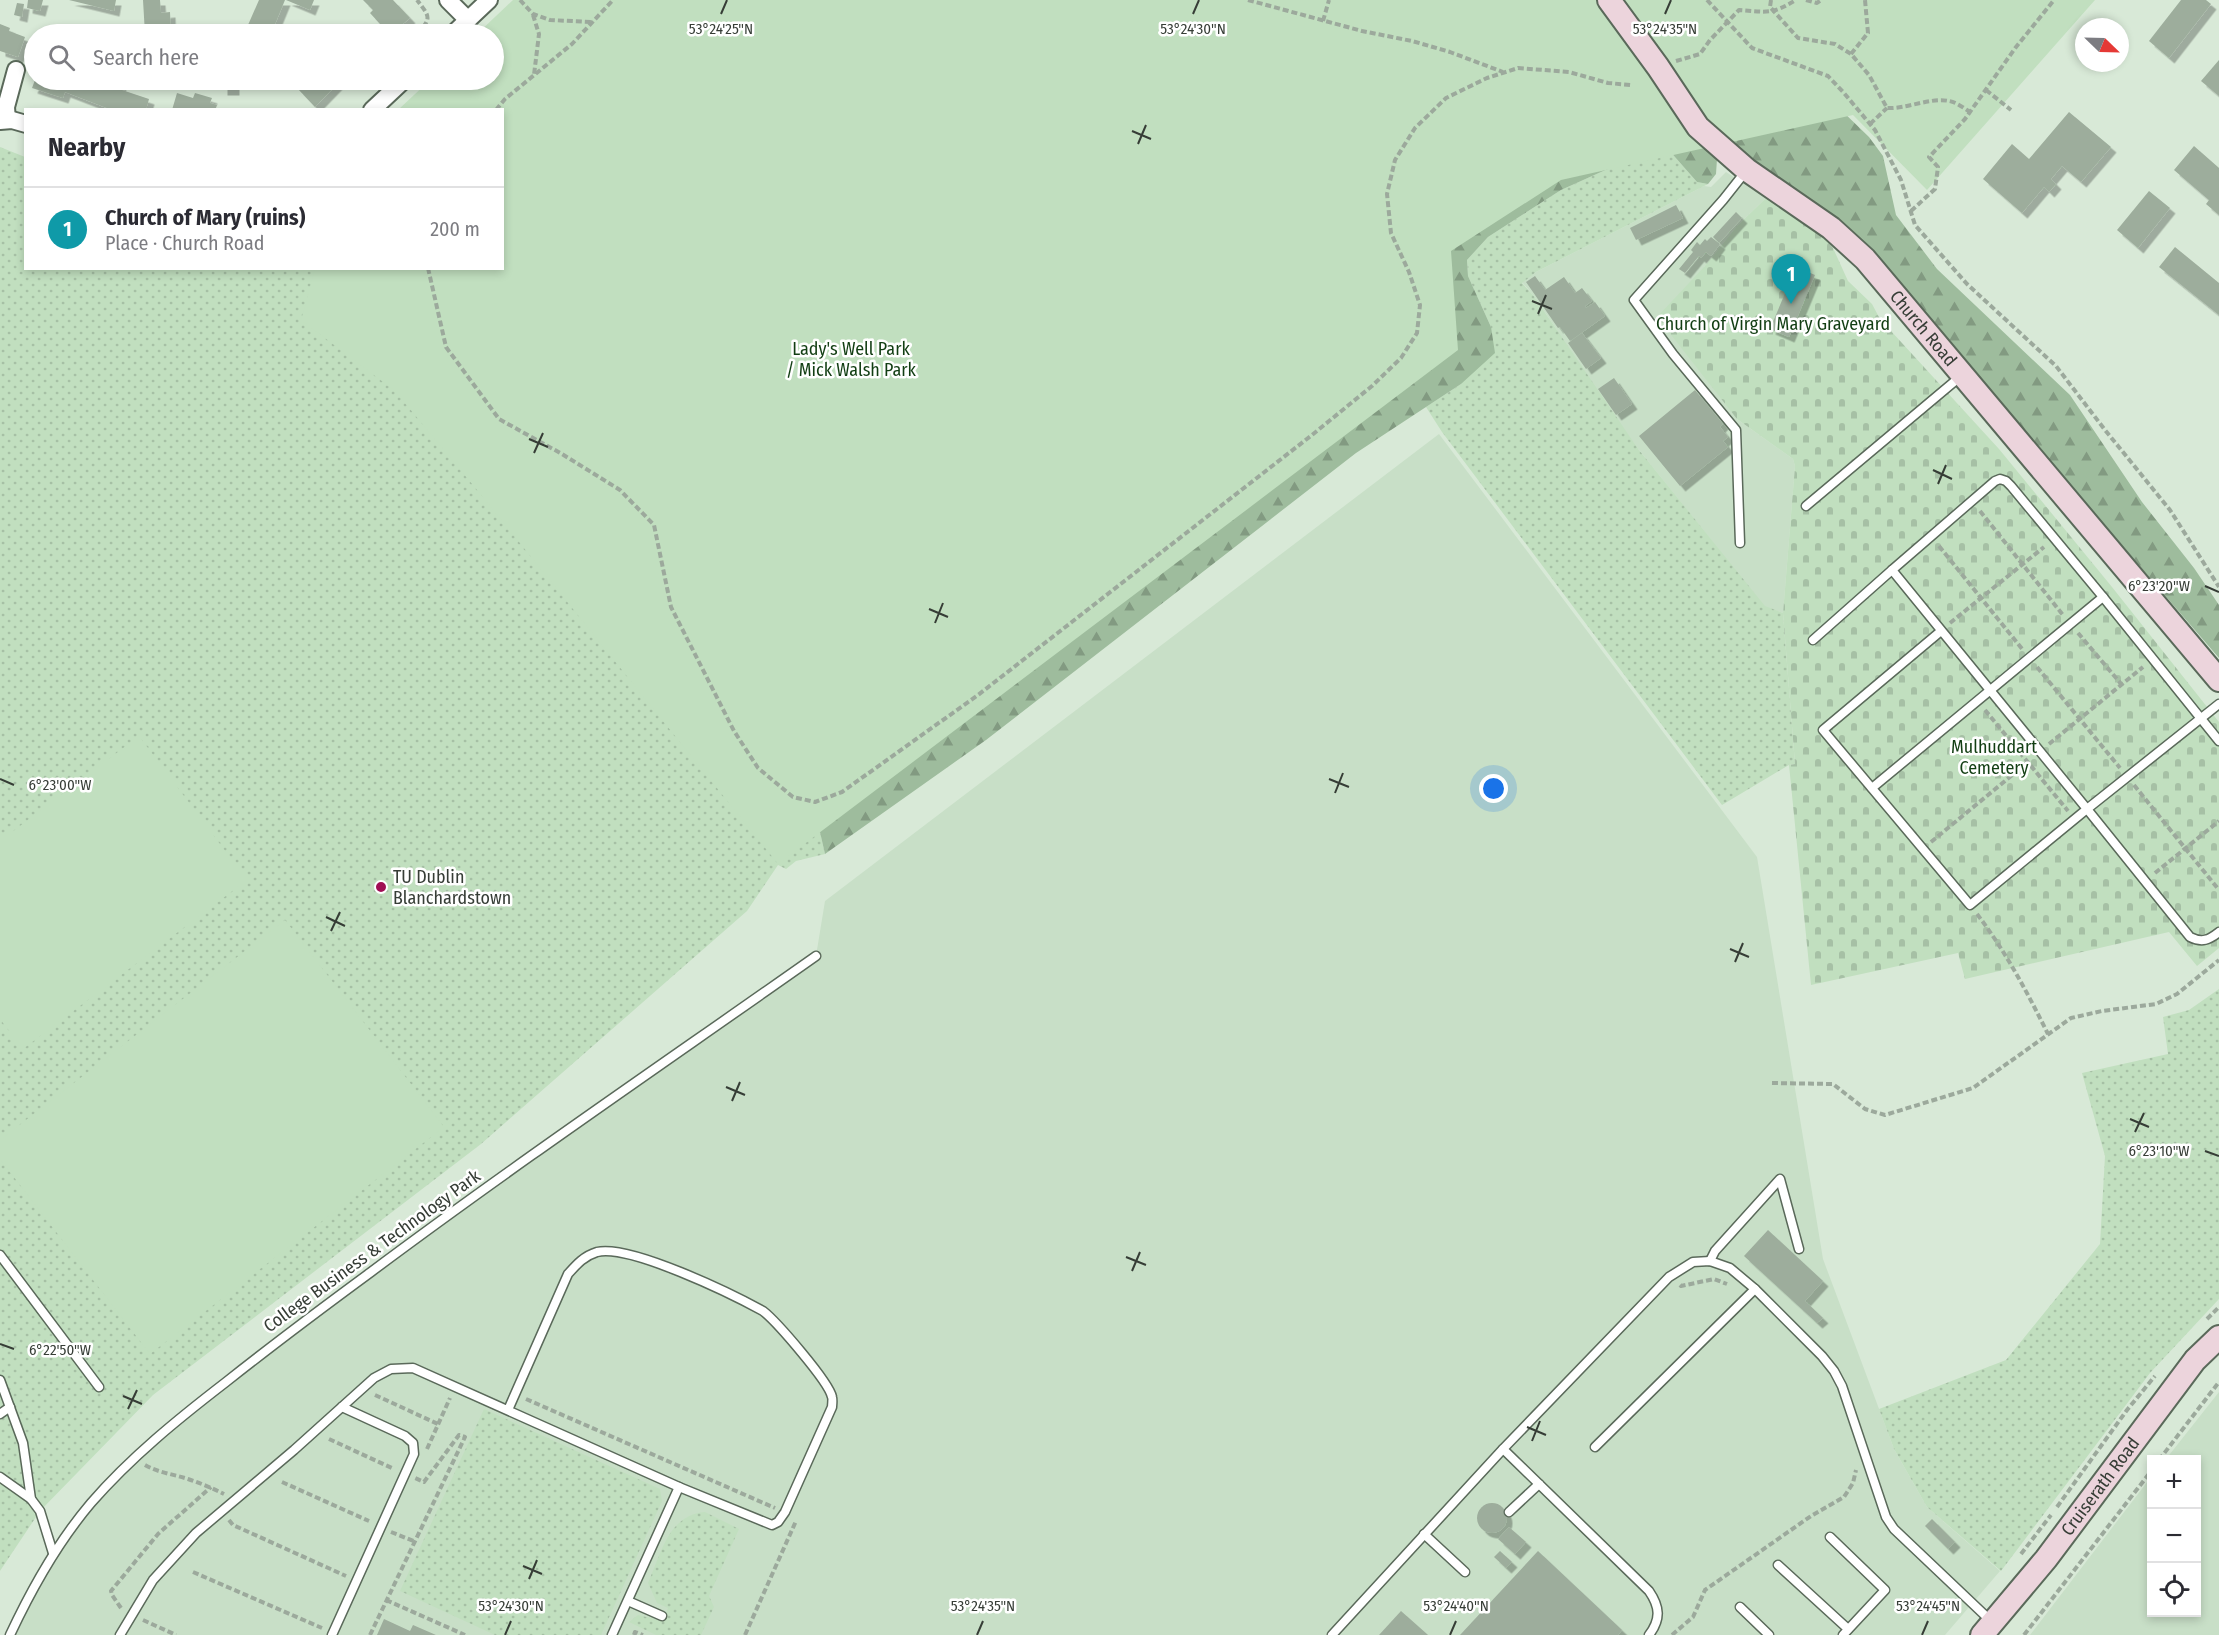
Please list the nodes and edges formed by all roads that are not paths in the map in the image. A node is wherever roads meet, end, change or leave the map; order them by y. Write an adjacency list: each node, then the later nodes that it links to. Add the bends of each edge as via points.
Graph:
1 (448, 0): 4 (street)
2 (489, 0): 4 (street)
3 (1609, 0): 11 (street, Church Road, via 1698,127)
4 (468, 20): 5 (street)
5 (464, 24)
6 (16, 70): 9 (street)
7 (393, 90): 8 (street)
8 (374, 108)
9 (3, 120): 10 (street)
10 (24, 124)
11 (1747, 170): 12 (street, Church Road, via 1831,228 1866,259); 14 (lane, via 1634,300 1736,430)
12 (1964, 374): 13 (lane); 19 (street, Church Road)
13 (1806, 506)
14 (1740, 543)
15 (1892, 570): 16 (lane, via 2000,479 2006,481); 17 (lane); 18 (lane)
16 (2103, 597): 20 (lane); 22 (lane)
17 (1941, 631): 20 (lane); 24 (lane, via 1823,730)
18 (1813, 640)
19 (2219, 680)
20 (1989, 690): 24 (lane); 25 (lane)
21 (2219, 704): 22 (lane)
22 (2200, 719): 23 (lane); 25 (lane)
23 (2219, 741)
24 (1872, 788): 25 (lane, via 1970,905)
25 (2087, 809): 26 (lane, via 2190,937 2205,940)
26 (2219, 932)
27 (816, 956): 48 (lane, College Business & Technology Park, via 449,1213 175,1421 91,1504)
28 (1799, 1249): 30 (lane, via 1780,1179)
29 (0, 1255): 34 (lane)
30 (1710, 1261): 31 (lane, via 1730,1268); 40 (lane, via 1693,1262 1669,1277)
31 (1755, 1289): 39 (lane); 54 (lane, via 1834,1371 1894,1529)
32 (2219, 1337): 54 (street, Cruiserath Road, via 2195,1360 2046,1559)
33 (0, 1380): 35 (lane)
34 (99, 1387)
35 (10, 1407): 38 (lane); 44 (lane, via 23,1443)
36 (342, 1407): 37 (lane, via 374,1378 392,1369 413,1368); 57 (lane, via 196,1533 153,1581); 58 (lane, via 405,1436 412,1443 414,1454)
37 (507, 1410): 43 (lane); 43 (lane, via 568,1274 580,1260 598,1252 642,1257 750,1304 775,1320 800,1350 828,1388 832,1407 778,1522 765,1524)
38 (0, 1414)
39 (1594, 1447)
40 (1503, 1449): 42 (lane); 46 (lane)
41 (0, 1477): 44 (lane)
42 (1539, 1484): 45 (lane); 61 (lane, via 1649,1591 1657,1602 1659,1616)
43 (679, 1487): 51 (lane)
44 (31, 1499): 48 (lane, via 40,1511)
45 (1509, 1512)
46 (1424, 1534): 50 (lane); 60 (lane)
47 (1830, 1537): 55 (lane, via 1885,1590)
48 (54, 1554): 56 (lane, College Business & Technology Park)
49 (1778, 1565): 55 (lane)
50 (1465, 1572)
51 (628, 1601): 53 (lane); 59 (lane)
52 (1740, 1607): 62 (lane)
53 (662, 1616)
54 (1987, 1629)
55 (1846, 1632)
56 (10, 1635)
57 (120, 1635)
58 (332, 1635)
59 (612, 1635)
60 (1332, 1635)
61 (1649, 1635)
62 (1770, 1635)

